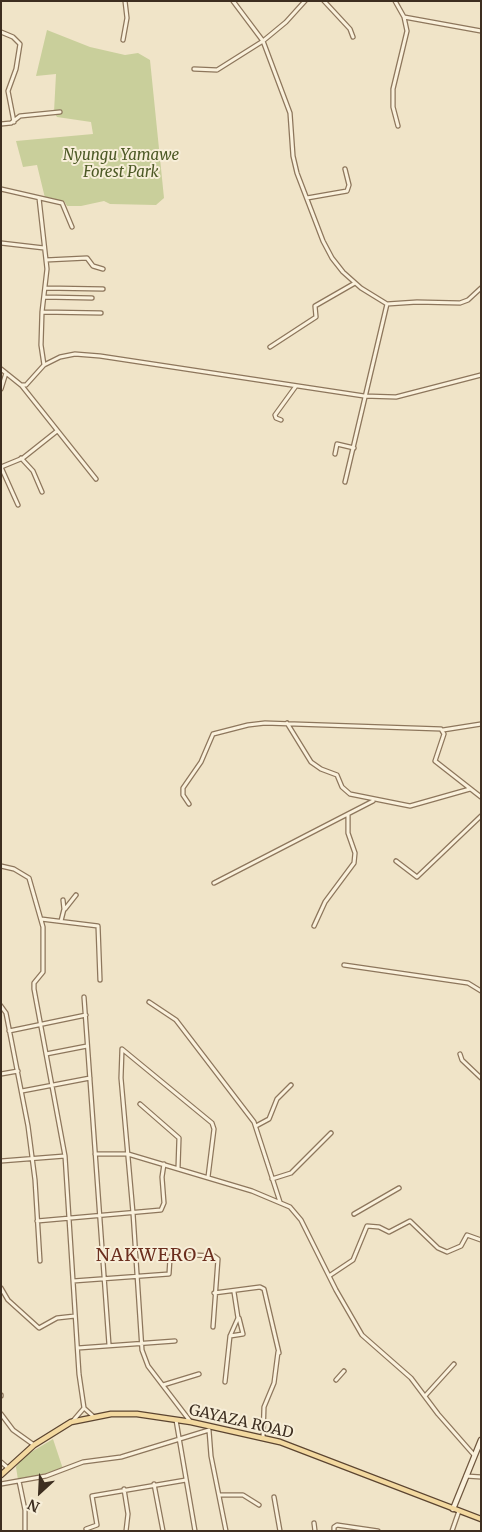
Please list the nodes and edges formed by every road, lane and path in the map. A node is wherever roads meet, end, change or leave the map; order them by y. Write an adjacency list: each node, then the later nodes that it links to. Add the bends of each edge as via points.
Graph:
1 (124, 1): 10 (street, via 127,18)
2 (233, 1): 11 (street)
3 (305, 1): 11 (street)
4 (324, 1): 9 (street, via 350,29)
5 (395, 1): 6 (street)
6 (404, 17): 7 (street); 16 (street, via 407,31 392,98)
7 (481, 31)
8 (1, 32): 14 (street, via 20,44 8,91)
9 (352, 37)
10 (123, 40)
11 (263, 41): 12 (street, via 217,70); 20 (street, via 289,108 293,156)
12 (194, 69)
13 (60, 112): 14 (street, via 20,116)
14 (14, 122): 15 (street)
15 (1, 124)
16 (398, 126)
17 (345, 168): 20 (street, via 349,185 347,191)
18 (1, 189): 19 (street)
19 (39, 198): 21 (street, via 64,204); 23 (street)
20 (307, 198): 26 (street, via 332,258)
21 (72, 227)
22 (1, 243): 23 (street)
23 (44, 248): 24 (street)
24 (46, 260): 25 (street, via 87,258 93,266); 27 (street)
25 (103, 268)
26 (355, 283): 32 (street); 35 (street, via 315,306 316,317)
27 (45, 288): 29 (street); 30 (street)
28 (481, 288): 32 (street, via 460,304)
29 (103, 290)
30 (44, 297): 31 (street); 33 (street)
31 (92, 298)
32 (387, 304): 43 (street)
33 (42, 312): 34 (street); 36 (street)
34 (101, 313)
35 (270, 346)
36 (44, 365): 40 (street, via 31,382); 41 (street, via 67,355 100,356)
37 (1, 369): 38 (street)
38 (6, 373): 40 (street); 42 (street)
39 (481, 375): 43 (street, via 396,397)
40 (21, 385): 45 (street)
41 (296, 386): 43 (street); 44 (street, via 275,415)
42 (1, 389)
43 (364, 396): 46 (street)
44 (281, 420)
45 (57, 431): 48 (street); 50 (street)
46 (354, 448): 47 (street, via 337,444); 51 (street)
47 (335, 454)
48 (21, 458): 49 (street); 52 (street, via 33,471)
49 (1, 467): 53 (street)
50 (96, 479)
51 (345, 482)
52 (42, 492)
53 (18, 505)
54 (287, 723): 56 (street); 59 (street, via 311,762 338,776 347,793); 60 (street, via 248,724 214,733 201,762 183,788)
55 (481, 724): 56 (street)
56 (443, 730): 57 (street, via 435,761)
57 (470, 789): 58 (street); 59 (street, via 410,806)
58 (481, 797)
59 (374, 800): 61 (street)
60 (188, 804)
61 (348, 814): 65 (street); 71 (street, via 354,863 325,902)
62 (481, 816): 63 (street, via 417,877)
63 (396, 861)
64 (1, 866): 69 (street, via 29,878)
65 (214, 883)
66 (76, 895): 68 (street)
67 (63, 900): 68 (street)
68 (64, 909): 70 (street)
69 (41, 919): 70 (street); 79 (street, via 43,969 34,983)
70 (61, 921): 73 (street, via 98,926)
71 (314, 926)
72 (344, 965): 74 (street, via 468,983)
73 (100, 980)
74 (481, 991)
75 (84, 997): 78 (street)
76 (149, 1002): 92 (street, via 176,1020)
77 (1, 1006): 80 (street, via 5,1009)
78 (86, 1015): 79 (street); 81 (street)
79 (41, 1024): 80 (street); 82 (street)
80 (9, 1031): 84 (street)
81 (87, 1046): 82 (street); 86 (street)
82 (46, 1054): 88 (street)
83 (460, 1054): 87 (street)
84 (18, 1071): 85 (street); 90 (street)
85 (1, 1074)
86 (90, 1078): 88 (street); 94 (street)
87 (481, 1078)
88 (53, 1084): 90 (street); 96 (street)
89 (291, 1085): 92 (street, via 277,1099 269,1119)
90 (22, 1091): 97 (street)
91 (140, 1104): 100 (street, via 179,1138)
92 (256, 1126): 102 (street)
93 (331, 1133): 102 (street, via 291,1173)
94 (96, 1154): 95 (street); 107 (street)
95 (128, 1154): 99 (street); 101 (street, via 121,1078 123,1048 212,1123); 105 (street)
96 (65, 1156): 97 (street); 108 (street)
97 (32, 1158): 98 (street); 109 (street)
98 (1, 1161)
99 (164, 1164): 100 (street); 105 (street, via 164,1208 157,1212)
100 (178, 1168): 101 (street)
101 (208, 1177): 104 (street)
102 (272, 1179): 104 (street)
103 (399, 1188): 106 (street)
104 (280, 1202): 113 (street, via 297,1213)
105 (133, 1213): 107 (street); 112 (street)
106 (354, 1214)
107 (100, 1216): 108 (street); 114 (street)
108 (68, 1218): 109 (street); 115 (street)
109 (37, 1221): 111 (street)
110 (481, 1240): 113 (street, via 467,1235 461,1246 447,1252 438,1248 410,1221 389,1232 367,1226 353,1260)
111 (40, 1261)
112 (138, 1276): 114 (street); 118 (street, via 169,1274 173,1254 214,1256 218,1258); 124 (street)
113 (328, 1276): 133 (street, via 362,1335 403,1369)
114 (104, 1278): 115 (street); 125 (street)
115 (73, 1281): 119 (street)
116 (1, 1288): 119 (street, via 8,1300 39,1328 57,1318)
117 (234, 1292): 118 (street); 120 (street); 141 (street, via 264,1289 278,1352 274,1383 264,1407)
118 (214, 1294): 121 (street)
119 (75, 1316): 126 (street)
120 (238, 1318): 122 (street); 122 (street, via 243,1334)
121 (213, 1327)
122 (230, 1336): 131 (street)
123 (175, 1341): 124 (street)
124 (142, 1343): 125 (street); 132 (street, via 148,1366)
125 (109, 1345): 126 (street)
126 (78, 1348): 134 (street)
127 (454, 1364): 133 (street)
128 (344, 1371): 130 (street)
129 (199, 1374): 132 (street)
130 (336, 1380)
131 (224, 1382)
132 (163, 1386): 139 (street)
133 (425, 1396): 145 (street)
134 (84, 1408): 136 (street); 138 (street)
135 (1, 1414): 144 (street, via 13,1430)
136 (94, 1418): 137 (main road, GAYAZA ROAD, via 137,1414); 138 (main road, GAYAZA ROAD)
137 (176, 1420): 139 (main road, GAYAZA ROAD); 142 (street)
138 (71, 1422): 144 (main road, GAYAZA ROAD)
139 (190, 1422): 140 (main road, GAYAZA ROAD)
140 (210, 1429): 141 (main road, GAYAZA ROAD); 142 (street); 156 (street)
141 (263, 1437): 159 (main road, GAYAZA ROAD)
142 (178, 1440): 151 (street); 152 (street, via 121,1457 83,1462)
143 (481, 1440): 145 (street)
144 (34, 1445): 147 (main road, GAYAZA ROAD)
145 (474, 1456): 149 (street)
146 (1, 1462): 147 (street)
147 (8, 1468): 148 (main road, GAYAZA ROAD)
148 (1, 1475)
149 (466, 1476): 150 (street); 159 (street)
150 (481, 1477)
151 (186, 1480): 154 (street); 168 (street)
152 (19, 1482): 153 (street); 165 (street, via 25,1510)
153 (1, 1484)
154 (154, 1484): 155 (street); 167 (street)
155 (124, 1490): 163 (street, via 92,1496 97,1525); 166 (street, via 128,1514)
156 (220, 1496): 158 (street, via 243,1496); 169 (street)
157 (274, 1497): 170 (street)
158 (259, 1505)
159 (453, 1508): 160 (main road, GAYAZA ROAD)
160 (459, 1511): 161 (main road, GAYAZA ROAD); 174 (street)
161 (481, 1519)
162 (314, 1523): 171 (street)
163 (86, 1529)
164 (365, 1530): 172 (street, via 337,1525); 173 (street)
165 (25, 1531)
166 (126, 1531)
167 (163, 1531)
168 (195, 1531)
169 (226, 1531)
170 (280, 1531)
171 (315, 1531)
172 (334, 1531)
173 (378, 1531)
174 (452, 1531)

